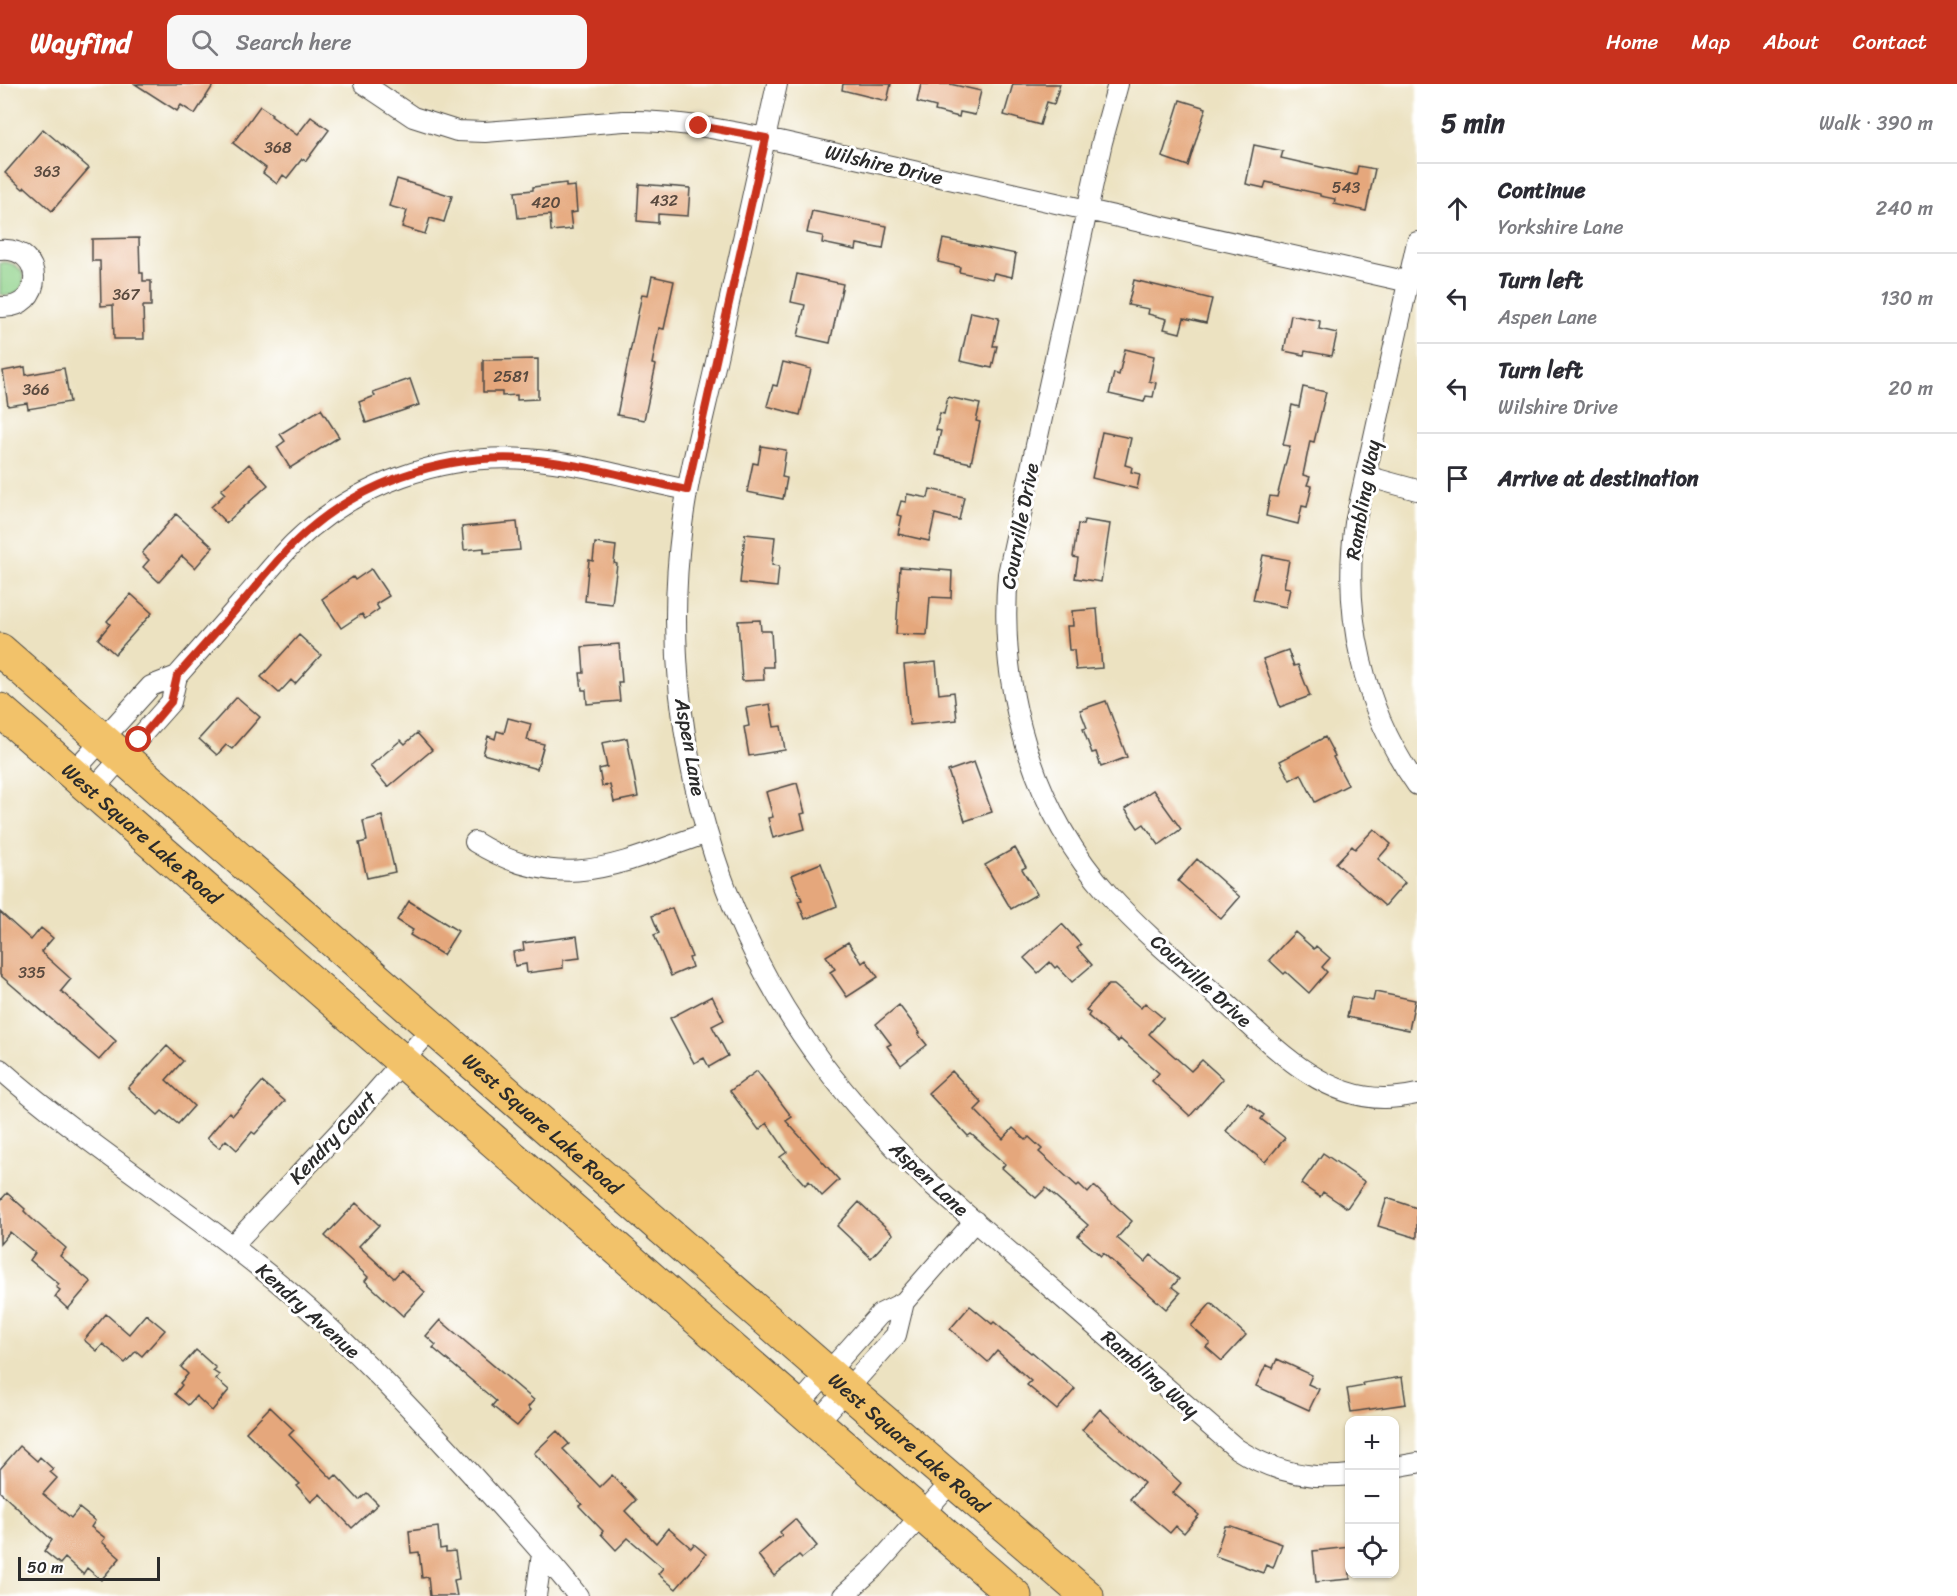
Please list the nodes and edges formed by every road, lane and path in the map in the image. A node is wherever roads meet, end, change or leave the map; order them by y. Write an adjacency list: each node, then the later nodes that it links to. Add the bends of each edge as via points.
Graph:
1 (364, 84): 4 (street, Wilshire Drive, via 413,117 457,131 646,120)
2 (777, 84): 4 (street, Aspen Lane)
3 (1118, 84): 5 (street, Courville Drive)
4 (766, 138): 5 (street, Wilshire Drive); 11 (street, Aspen Lane)
5 (1087, 210): 8 (street, Wilshire Drive); 24 (street, Courville Drive, via 1008,574 1009,663 1030,758 1070,842 1108,894 1275,1047 1311,1075 1346,1091 1385,1098)
6 (1417, 243): 8 (street, Rambling Way)
7 (0, 250): 9 (street, via 22,254 34,277 24,301)
8 (1409, 282): 10 (street, Rambling Way)
9 (0, 307)
10 (1366, 476): 12 (street); 18 (street, Rambling Way, via 1351,550 1357,644 1381,719)
11 (687, 490): 14 (street, via 526,459 465,460 394,478 348,502 294,543); 19 (street, Aspen Lane, via 678,561 677,660 685,734)
12 (1417, 490)
13 (0, 651): 16 (highway, West Square Lake Road)
14 (177, 676): 16 (street, via 151,686); 16 (street, via 171,702)
15 (0, 710): 17 (highway, West Square Lake Road)
16 (112, 749): 17 (street); 17 (street); 21 (highway, West Square Lake Road)
17 (82, 782): 22 (highway, West Square Lake Road)
18 (1417, 785)
19 (707, 834): 20 (street, via 610,866 574,872 549,871 516,862); 25 (street, Aspen Lane, via 736,914 761,967 821,1062 892,1146)
20 (475, 842)
21 (432, 1028): 22 (street, Kendry Court); 27 (highway, West Square Lake Road)
22 (402, 1062): 26 (street, Kendry Court); 28 (highway, West Square Lake Road)
23 (0, 1069): 26 (street, Kendry Avenue)
24 (1417, 1094)
25 (975, 1221): 27 (street, Aspen Lane, via 904,1302 896,1335); 31 (street, Rambling Way, via 1237,1449 1264,1464 1293,1473)
26 (232, 1246): 34 (street, Kendry Avenue, via 296,1297 361,1358)
27 (837, 1382): 28 (street, Aspen Lane); 32 (highway, West Square Lake Road)
28 (808, 1415): 33 (highway, West Square Lake Road)
29 (1417, 1463): 30 (street)
30 (1399, 1466)
31 (1345, 1475)
32 (952, 1481): 33 (street); 39 (highway, West Square Lake Road)
33 (922, 1515): 37 (street); 38 (highway, West Square Lake Road)
34 (542, 1554): 35 (street); 36 (street, Kendry Avenue)
35 (536, 1596)
36 (578, 1596)
37 (843, 1596)
38 (1015, 1596)
39 (1087, 1596)

